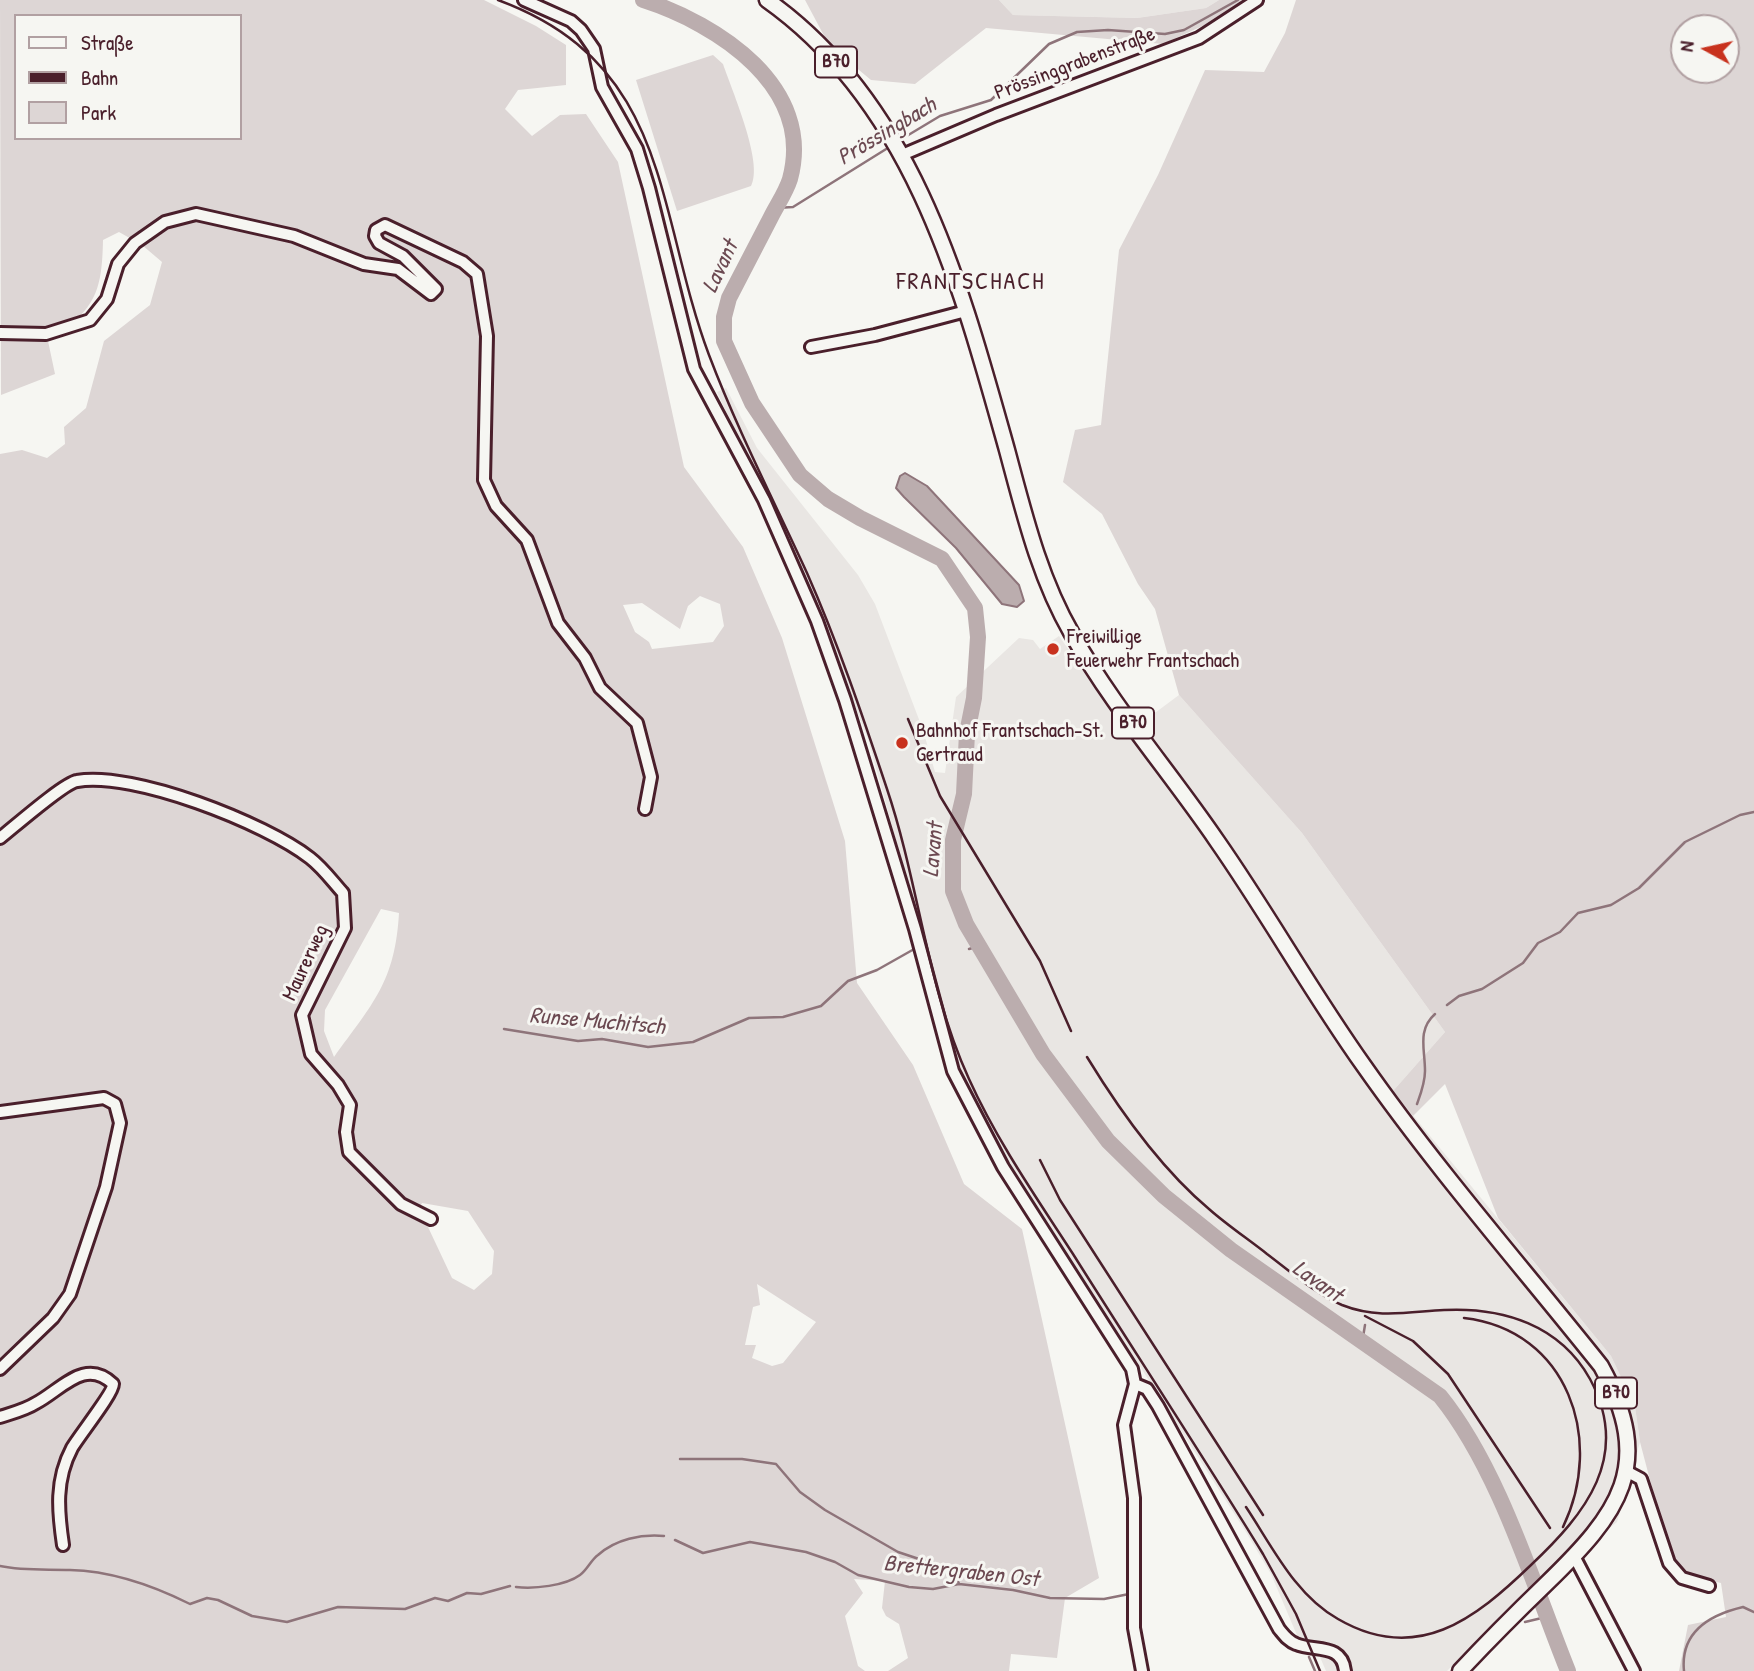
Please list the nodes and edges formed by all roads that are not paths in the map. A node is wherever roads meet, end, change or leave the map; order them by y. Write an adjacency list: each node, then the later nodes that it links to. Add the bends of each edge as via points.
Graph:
1 (524, 0): 13 (street, via 571,21 594,49 602,87 637,149 694,369 764,500 817,621 845,700 908,902 953,1071 1003,1167 1132,1369)
2 (767, 0): 4 (main road, B70, via 834,59)
3 (1257, 0): 4 (street, Prössinggrabenstraße, via 1199,38 996,115)
4 (897, 147): 5 (main road, B70, via 937,226)
5 (966, 312): 7 (street); 15 (main road, B70, via 1035,550 1071,633 1234,865 1365,1067 1601,1366 1627,1428)
6 (0, 333): 8 (street, via 46,334 90,320 107,299 118,264 135,243 165,222 195,214 294,236 365,264 398,269 431,294 436,289 403,256 379,243 376,229 385,225 463,262 477,274 487,336 484,480 496,506 527,540 558,623 585,658 600,688 636,723 651,777)
7 (811, 347)
8 (645, 810)
9 (0, 838): 11 (street, Maurerweg, via 74,781 107,780 203,803 273,834 311,859 343,893 345,928 302,1015 311,1054 351,1105 346,1132 349,1152 401,1204)
10 (0, 1112): 12 (street, via 104,1098 115,1104 120,1123 106,1186 70,1294 53,1318)
11 (431, 1219)
12 (0, 1369)
13 (1135, 1384): 19 (street, via 1124,1425 1134,1498 1134,1628); 20 (street, via 1147,1388 1158,1406 1279,1629 1293,1643 1334,1651)
14 (0, 1417): 16 (street, via 36,1404 82,1374 100,1374 113,1384 112,1393 88,1422 62,1472 57,1496)
15 (1626, 1471): 17 (main road, B70, via 1606,1519); 18 (street, via 1641,1479 1669,1563 1682,1578)
16 (63, 1545)
17 (1574, 1556): 21 (main road, B70); 22 (street)
18 (1709, 1586)
19 (1142, 1671)
20 (1345, 1671)
21 (1460, 1671)
22 (1634, 1671)

